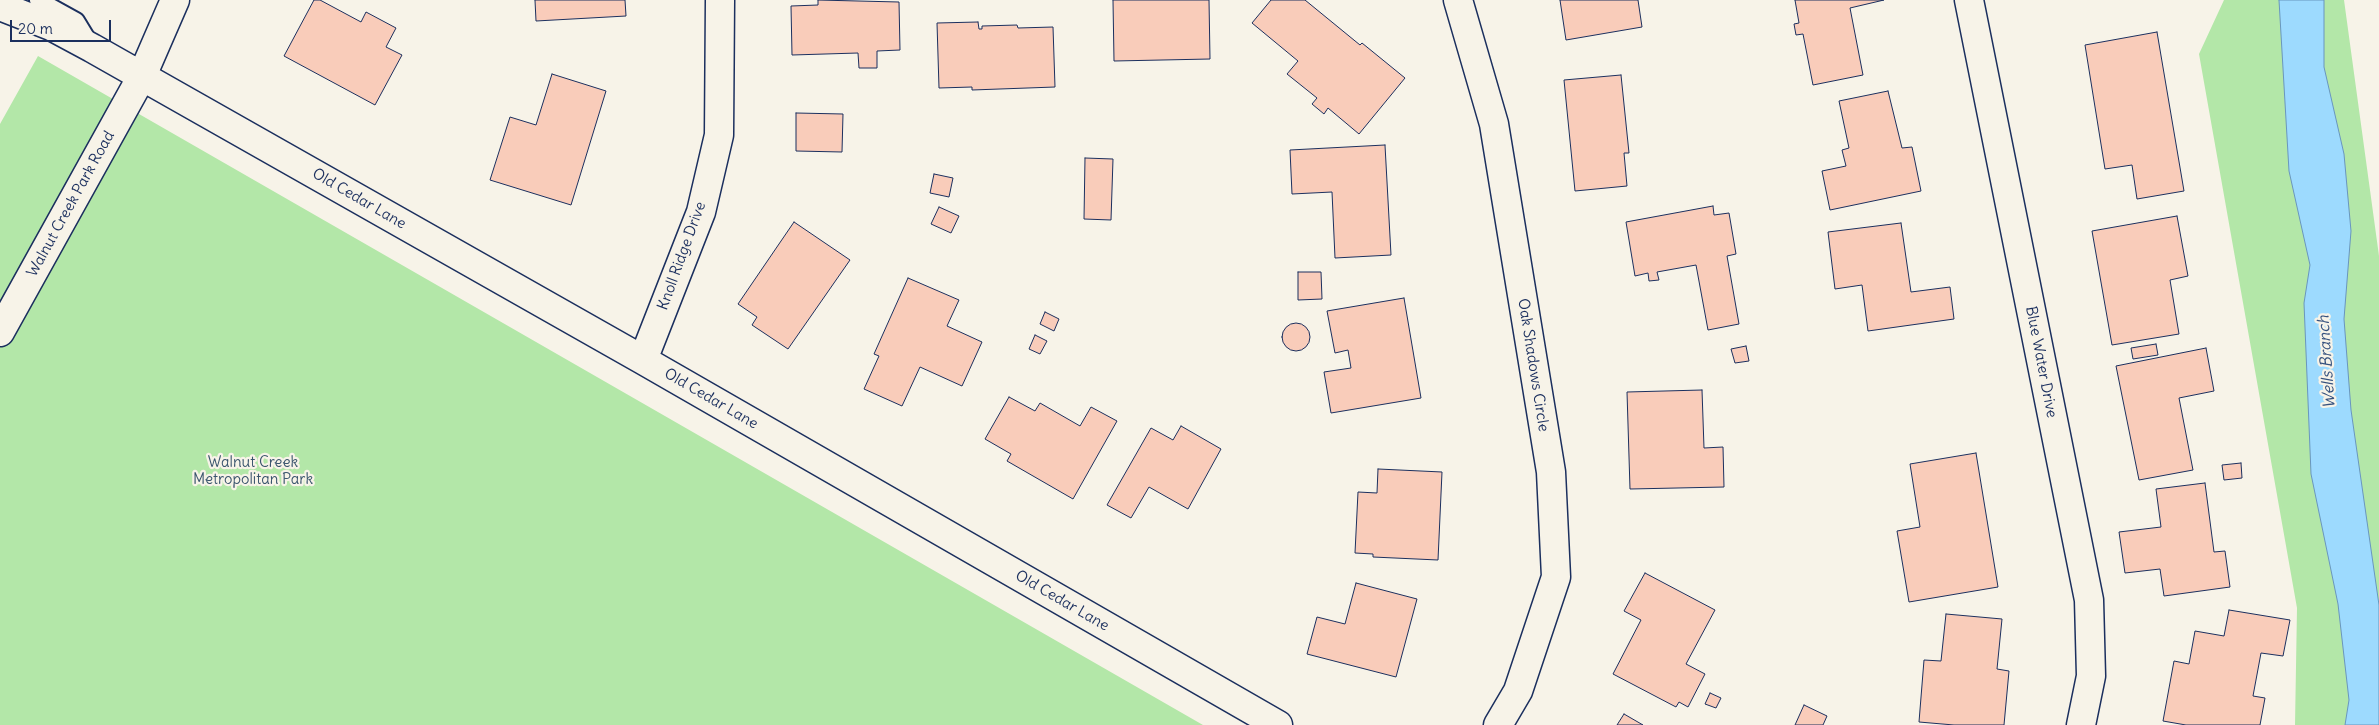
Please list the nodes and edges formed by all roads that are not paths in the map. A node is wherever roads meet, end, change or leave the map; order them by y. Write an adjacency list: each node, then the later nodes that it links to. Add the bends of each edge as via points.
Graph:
1 (38, 0): 7 (lane, via 76,21)
2 (175, 0): 8 (street, Walnut Creek Park Road)
3 (720, 0): 10 (street, Knoll Ridge Drive, via 719,136 701,212)
4 (1458, 0): 12 (street, Oak Shadows Circle, via 1494,124 1551,472 1556,577 1518,691)
5 (1969, 0): 13 (street, Blue Water Drive, via 2089,600 2090,676)
6 (0, 6): 7 (street, Old Cedar Lane, via 51,26)
7 (92, 48): 8 (street, Old Cedar Lane)
8 (142, 76): 9 (street, Walnut Creek Park Road); 10 (street, Old Cedar Lane)
9 (0, 332)
10 (642, 360): 11 (street, Old Cedar Lane)
11 (1278, 725)
12 (1498, 725)
13 (2081, 725)

